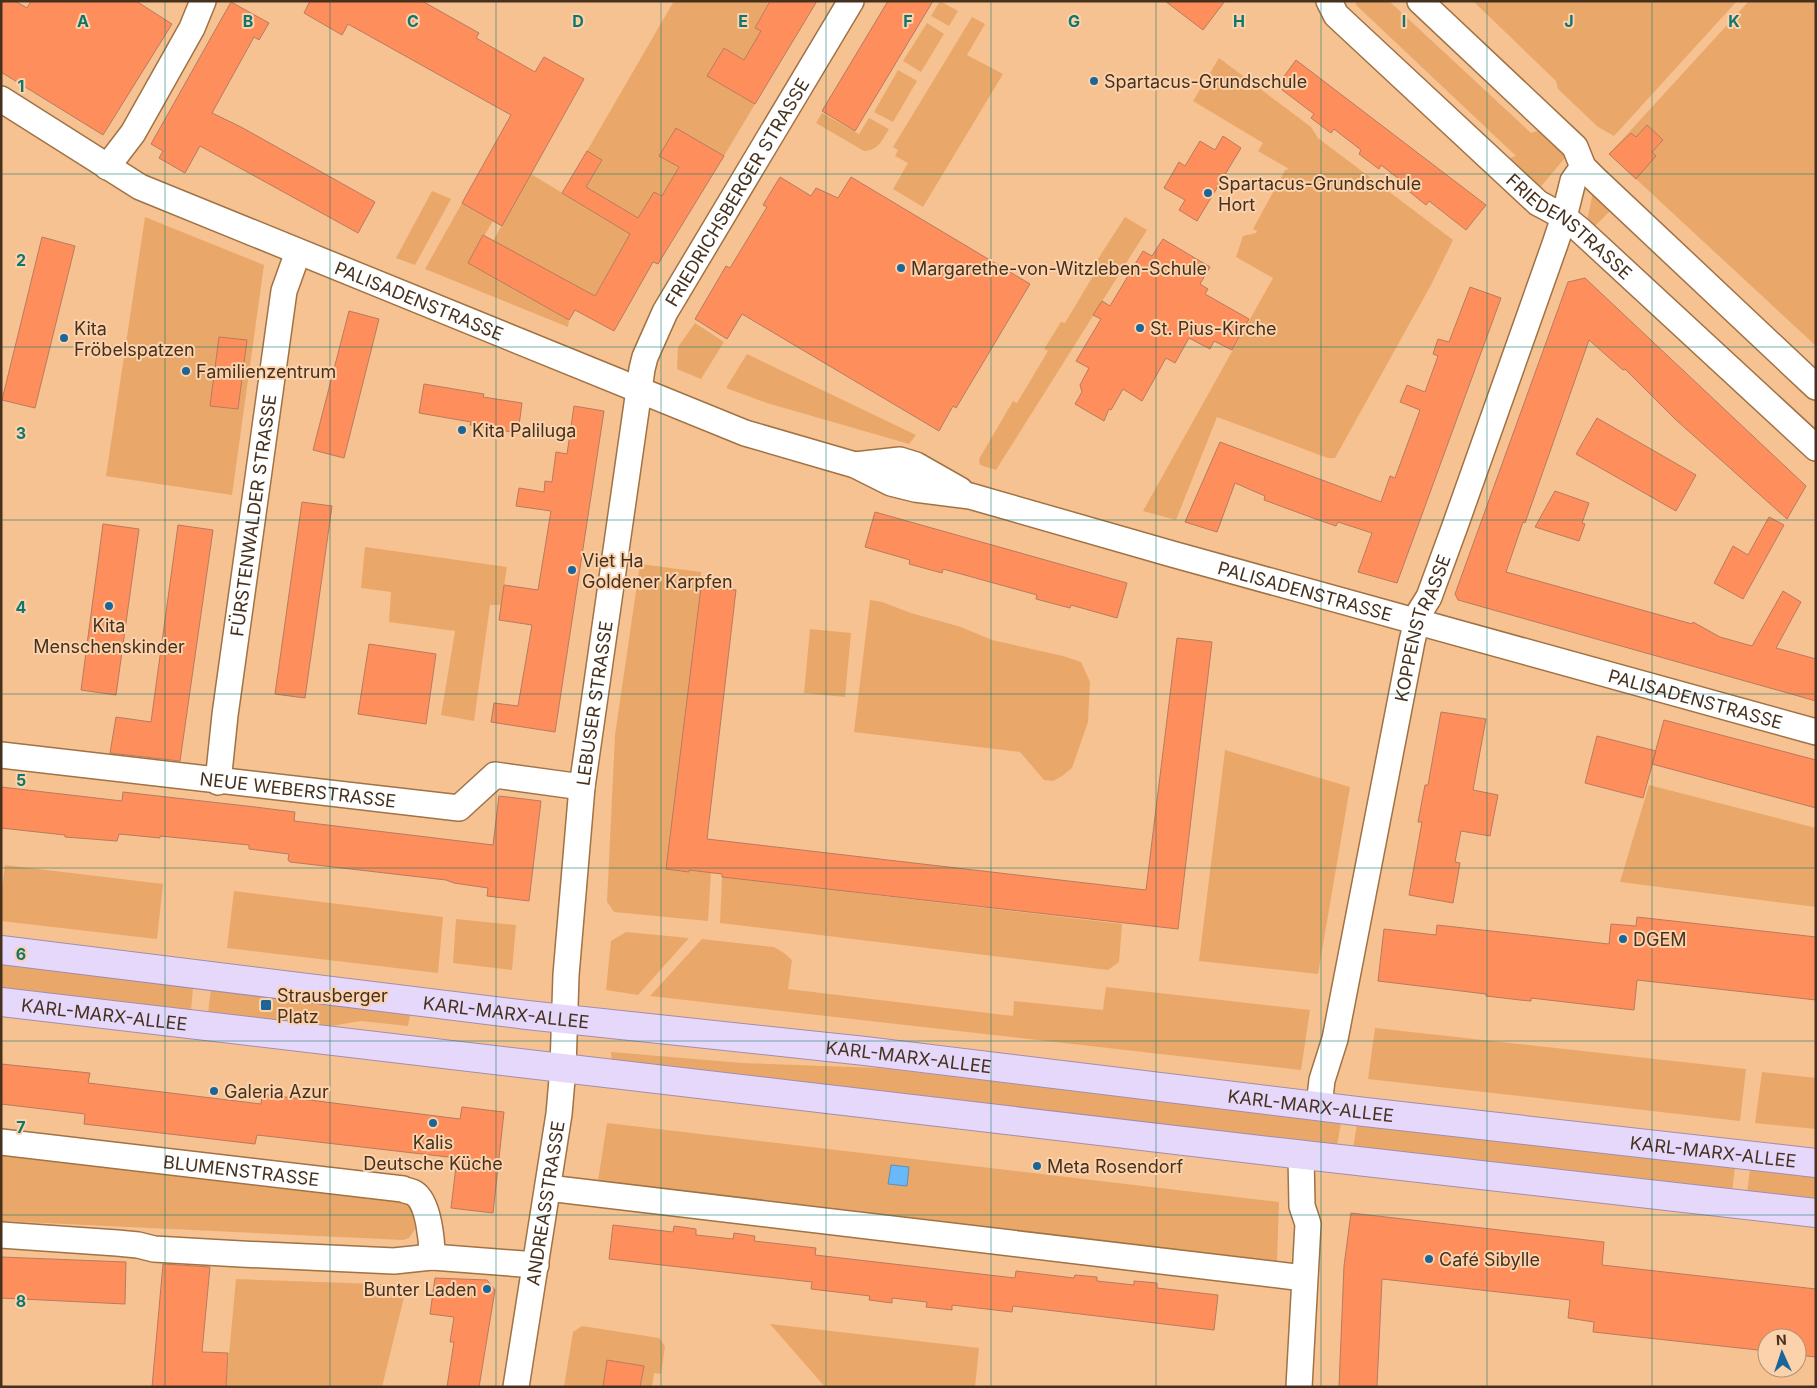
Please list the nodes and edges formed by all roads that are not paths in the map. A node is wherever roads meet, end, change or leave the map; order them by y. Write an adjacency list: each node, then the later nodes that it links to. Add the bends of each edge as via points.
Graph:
1 (203, 1): 6 (street, via 192,28 133,133)
2 (850, 1): 11 (street, FRIEDRICHSBERGER STRASSE, via 664,312 645,357)
3 (1328, 1): 8 (street, FRIEDENSTRASSE, via 1336,15 1538,203)
4 (1420, 1): 7 (street, via 1575,147)
5 (1, 99): 6 (street, PALISADENSTRASSE)
6 (107, 167): 9 (street, PALISADENSTRASSE, via 140,187)
7 (1583, 167): 8 (street, KOPPENSTRASSE, via 1573,181); 10 (street)
8 (1564, 217): 12 (street, FRIEDENSTRASSE); 13 (street, KOPPENSTRASSE, via 1455,526)
9 (298, 252): 11 (street, PALISADENSTRASSE); 16 (street, FÜRSTENWALDER STRASSE, via 284,291)
10 (1816, 388)
11 (639, 390): 13 (street, PALISADENSTRASSE, via 745,432 855,465 915,489 970,496); 17 (street, LEBUSER STRASSE)
12 (1816, 448)
13 (1417, 622): 14 (street, PALISADENSTRASSE); 22 (street, KOPPENSTRASSE)
14 (1816, 732)
15 (1, 755): 16 (street, NEUE WEBERSTRASSE)
16 (218, 782): 17 (street, NEUE WEBERSTRASSE, via 459,808 495,775)
17 (582, 787): 20 (street, LEBUSER STRASSE)
18 (1, 950): 20 (main road, KARL-MARX-ALLEE)
19 (1, 1002): 21 (main road, KARL-MARX-ALLEE)
20 (565, 1019): 21 (street, ANDREASSTRASSE); 22 (main road, KARL-MARX-ALLEE, via 865,1051)
21 (563, 1068): 24 (main road, KARL-MARX-ALLEE); 26 (street, ANDREASSTRASSE)
22 (1319, 1106): 25 (main road, KARL-MARX-ALLEE)
23 (1, 1142): 29 (street, BLUMENSTRASSE, via 403,1189 416,1194 422,1202 432,1236)
24 (1301, 1155): 27 (main road, KARL-MARX-ALLEE); 31 (street, via 1302,1206 1308,1224)
25 (1816, 1163)
26 (548, 1188): 30 (street, ANDREASSTRASSE); 31 (street)
27 (1816, 1213)
28 (1, 1235): 29 (street, via 255,1255 394,1261)
29 (432, 1258): 30 (street)
30 (536, 1265): 32 (street, ANDREASSTRASSE)
31 (1304, 1278): 33 (street)
32 (516, 1387)
33 (1299, 1387)

